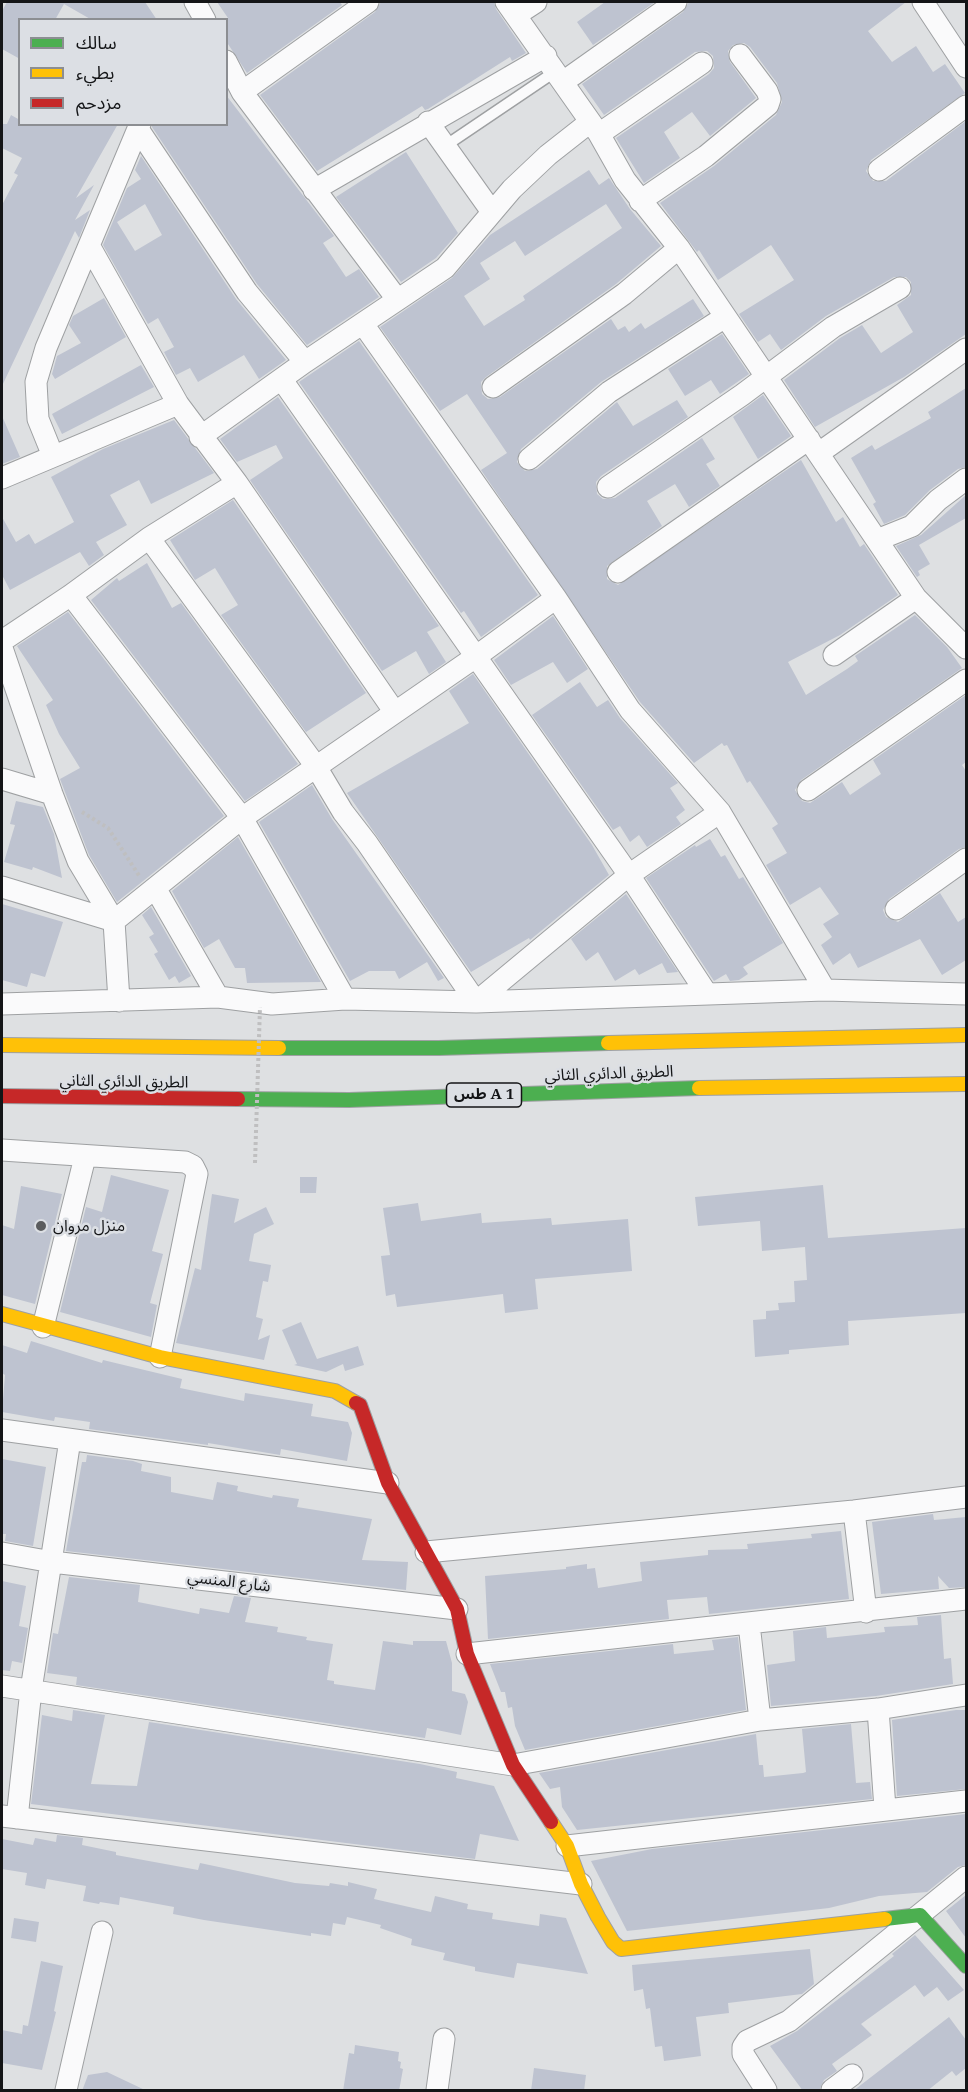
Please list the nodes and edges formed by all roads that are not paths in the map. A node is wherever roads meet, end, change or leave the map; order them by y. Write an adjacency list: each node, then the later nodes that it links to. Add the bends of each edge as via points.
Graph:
1 (368, 2): 11 (street)
2 (536, 2): 5 (street)
3 (676, 2): 10 (street)
4 (923, 2): 9 (street)
5 (511, 8): 10 (street)
6 (740, 55): 19 (street, via 767,91 768,105 706,156)
7 (702, 63): 15 (street)
8 (228, 65): 11 (street)
9 (966, 67)
10 (555, 70): 13 (street); 15 (street); 16 (lane)
11 (242, 92): 18 (street)
12 (966, 106): 17 (street)
13 (428, 122): 16 (street); 18 (street)
14 (139, 127): 21 (street); 28 (street, via 247,292)
15 (594, 128): 19 (street); 20 (street, via 528,173)
16 (446, 146): 20 (street)
17 (879, 170)
18 (314, 190): 24 (street)
19 (640, 201): 22 (street)
20 (492, 212): 24 (street, via 446,268)
21 (90, 247): 32 (street); 35 (street, via 46,348 36,382 38,419)
22 (679, 248): 25 (street); 31 (street, via 624,294)
23 (900, 288): 29 (street, via 833,327)
24 (397, 299): 26 (street)
25 (724, 317): 29 (street); 36 (street, via 609,392)
26 (363, 324): 28 (street); 45 (street)
27 (966, 349): 34 (street)
28 (305, 362): 30 (street)
29 (765, 376): 34 (street); 40 (street)
30 (282, 380): 33 (street); 51 (street)
31 (493, 387)
32 (178, 405): 33 (street); 35 (street)
33 (200, 437): 39 (street)
34 (814, 446): 42 (street); 43 (street)
35 (53, 456): 37 (street)
36 (529, 459)
37 (2, 478)
38 (966, 479): 42 (street, via 912,525)
39 (237, 483): 41 (street); 53 (street)
40 (608, 487)
41 (149, 538): 44 (street); 54 (street)
42 (877, 540): 46 (street)
43 (618, 572)
44 (71, 595): 47 (street); 59 (street)
45 (556, 598): 51 (street); 58 (street, via 630,710)
46 (916, 598): 49 (street); 50 (street)
47 (2, 641)
48 (2, 648): 57 (street)
49 (966, 648)
50 (834, 655)
51 (474, 658): 53 (street); 61 (street)
52 (966, 680): 56 (street)
53 (394, 711): 54 (street)
54 (315, 765): 59 (street); 72 (street, via 343,812)
55 (2, 779): 57 (street)
56 (808, 790)
57 (52, 795): 65 (street, via 78,861)
58 (720, 812): 61 (street); 66 (street)
59 (242, 818): 63 (street); 70 (street)
60 (966, 859): 64 (street)
61 (629, 875): 67 (street); 72 (street)
62 (2, 887): 65 (street)
63 (150, 892): 65 (street); 69 (street, via 158,893)
64 (896, 909)
65 (114, 921): 71 (street)
66 (825, 990): 67 (street); 68 (street)
67 (707, 994): 72 (street)
68 (966, 994)
69 (218, 997): 70 (street, via 272,1004); 71 (street)
70 (345, 999): 72 (street)
71 (119, 1001): 73 (street)
72 (476, 1002)
73 (2, 1004)
74 (966, 1035): 75 (main road, الطريق الدائري الثاني, via 439,1048)
75 (2, 1044)
76 (966, 1084): 77 (main road, الطريق الدائري الثاني / طس A 1, via 677,1088 349,1100)
77 (2, 1096)
78 (2, 1150): 79 (street)
79 (85, 1157): 81 (street); 82 (street, via 185,1162 197,1174)
80 (2, 1314): 81 (main road)
81 (43, 1327): 82 (main road)
82 (160, 1356): 85 (main road, via 345,1396 360,1406)
83 (2, 1430): 84 (street)
84 (70, 1440): 85 (street); 90 (street)
85 (388, 1483): 88 (main road)
86 (966, 1497): 87 (street)
87 (854, 1510): 88 (street); 93 (street)
88 (426, 1552): 92 (main road)
89 (2, 1553): 90 (street, شارع المنسي)
90 (52, 1562): 92 (street, شارع المنسي); 97 (street)
91 (966, 1599): 93 (street)
92 (457, 1609): 95 (main road)
93 (866, 1612): 94 (street)
94 (749, 1624): 95 (street); 100 (street)
95 (467, 1654): 101 (main road)
96 (2, 1686): 97 (street)
97 (31, 1690): 101 (street); 104 (street)
98 (966, 1695): 99 (street)
99 (878, 1709): 100 (street); 103 (street)
100 (760, 1720): 101 (street)
101 (513, 1765): 105 (main road)
102 (966, 1801): 103 (street)
103 (885, 1809): 105 (street)
104 (9, 1817): 107 (street)
105 (567, 1846): 107 (main road)
106 (966, 1877): 108 (street)
107 (581, 1884): 108 (main road, via 613,1942 621,1949)
108 (920, 1915): 110 (main road); 115 (street, via 789,2021 747,2041 742,2047 743,2055)
109 (102, 1932): 113 (street)
110 (966, 1966)
111 (444, 2039): 114 (street)
112 (852, 2075): 116 (street)
113 (66, 2091)
114 (437, 2091)
115 (766, 2091)
116 (832, 2091)

